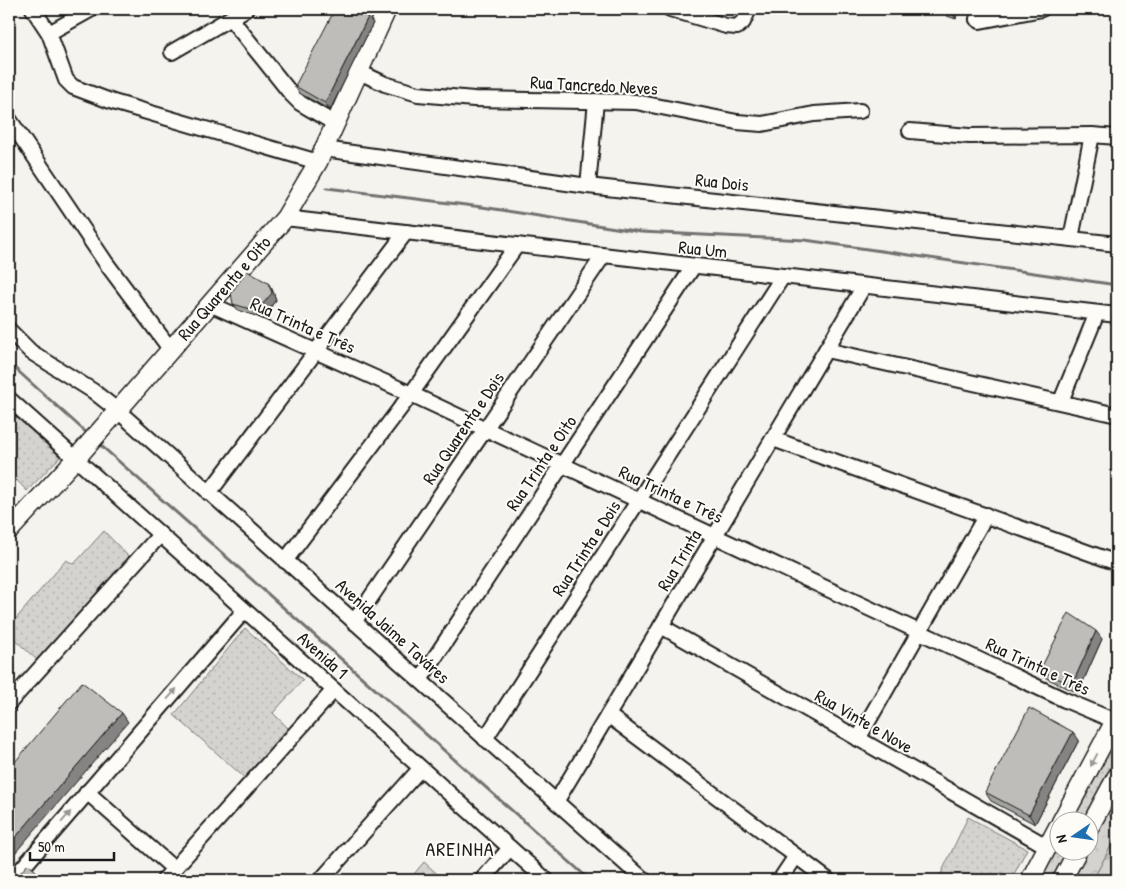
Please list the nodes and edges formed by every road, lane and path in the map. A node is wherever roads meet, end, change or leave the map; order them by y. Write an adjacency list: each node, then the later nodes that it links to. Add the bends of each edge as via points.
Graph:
1 (33, 9): 11 (street, Rua Dois)
2 (92, 9): 11 (street)
3 (246, 9): 10 (street)
4 (387, 9): 13 (main road, Rua Quarenta e Oito)
5 (670, 9): 6 (street, via 737,27 744,22)
6 (749, 9)
7 (980, 9): 9 (street, via 979,21)
8 (1042, 9): 9 (street)
9 (1018, 11)
10 (230, 19): 12 (street); 17 (street, via 292,95)
11 (49, 33): 21 (street, Rua Dois, via 62,71 73,87 114,102)
12 (172, 52)
13 (357, 71): 14 (street, Rua Tancredo Neves, via 418,94 474,99); 17 (main road, Rua Quarenta e Oito)
14 (596, 101): 15 (street, Rua Tancredo Neves, via 636,102 689,114 762,124 814,114); 22 (street)
15 (860, 111)
16 (9, 119): 36 (street, via 106,263)
17 (334, 123): 21 (main road, Rua Quarenta e Oito)
18 (910, 131): 19 (street, via 969,136)
19 (1092, 135): 20 (street); 25 (street)
20 (1117, 137)
21 (321, 156): 22 (street, Rua Dois); 23 (main road, Rua Quarenta e Oito)
22 (588, 186): 25 (street, Rua Dois)
23 (285, 218): 24 (street, Rua Um); 32 (main road, Rua Quarenta e Oito)
24 (406, 232): 27 (street, Rua Um); 38 (street)
25 (1071, 238): 26 (street, Rua Dois)
26 (1117, 244)
27 (518, 245): 28 (street, Rua Um); 39 (street)
28 (603, 256): 29 (street, Rua Um); 44 (street, Rua Quarenta e Dois)
29 (694, 267): 30 (street, Rua Um); 47 (street, Rua Trinta e Oito)
30 (783, 276): 31 (street, Rua Um); 49 (street, Rua Trinta e Dois)
31 (864, 286): 33 (street, Rua Um); 37 (street, Rua Trinta)
32 (210, 304): 36 (main road, Rua Quarenta e Oito); 38 (street, Rua Trinta e Três)
33 (1097, 313): 34 (street, Rua Um); 41 (street)
34 (1117, 316)
35 (9, 330): 42 (street, Avenida Jaime Taváres, via 31,352)
36 (171, 350): 42 (main road, Rua Quarenta e Oito)
37 (826, 350): 41 (street); 45 (street, Rua Trinta)
38 (316, 351): 39 (street, Rua Trinta e Três); 48 (street)
39 (411, 394): 44 (street, Rua Trinta e Três); 54 (street)
40 (9, 399): 46 (street, Avenida 1)
41 (1062, 401): 43 (street)
42 (117, 410): 46 (main road, Rua Quarenta e Oito); 48 (street, Avenida Jaime Taváres)
43 (1117, 415)
44 (486, 429): 47 (street, Rua Trinta e Três); 57 (street, Rua Quarenta e Dois)
45 (773, 439): 50 (street); 52 (street, Rua Trinta)
46 (77, 457): 51 (main road, Rua Quarenta e Oito); 53 (street, Avenida 1)
47 (562, 464): 49 (street, Rua Trinta e Três); 60 (street, Rua Trinta e Oito)
48 (209, 493): 54 (street, Avenida Jaime Taváres)
49 (639, 500): 52 (street, Rua Trinta e Três); 65 (street, Rua Trinta e Dois)
50 (986, 515): 55 (street); 59 (street)
51 (9, 531)
52 (716, 535): 58 (street, Rua Trinta); 59 (street, Rua Trinta e Três)
53 (159, 536): 56 (street, Avenida 1); 62 (street)
54 (286, 561): 57 (street, Avenida Jaime Taváres)
55 (1117, 563)
56 (244, 611): 61 (street, Avenida 1); 69 (street, one-way to 56)
57 (354, 622): 60 (street, Avenida Jaime Taváres)
58 (661, 626): 63 (street, Rua Trinta); 66 (street, Rua Vinte e Nove)
59 (920, 630): 64 (street, Rua Trinta e Três, via 1070,702); 66 (street)
60 (420, 680): 65 (street, Avenida Jaime Taváres)
61 (334, 690): 67 (street, Avenida 1); 77 (street)
62 (9, 703)
63 (608, 715): 70 (street, Rua Trinta); 75 (street)
64 (1116, 719): 71 (main road, one-way to 71)
65 (485, 739): 70 (street, Avenida Jaime Taváres)
66 (858, 739): 73 (street, Rua Vinte e Nove)
67 (420, 769): 74 (street, Avenida 1); 80 (street)
68 (1117, 776): 72 (main road)
69 (88, 792): 77 (street); 78 (street, one-way to 69)
70 (556, 802): 83 (street, Avenida Jaime Taváres)
71 (1066, 812)
72 (1098, 812)
73 (1048, 847): 86 (main road)
74 (510, 848): 81 (street); 82 (street, Avenida 1)
75 (796, 856): 84 (street); 85 (street)
76 (1072, 862): 87 (main road)
77 (174, 869): 79 (street)
78 (12, 880)
79 (164, 880)
80 (321, 880)
81 (482, 880)
82 (546, 880)
83 (644, 880)
84 (780, 880)
85 (828, 880)
86 (1030, 880)
87 (1062, 880)

